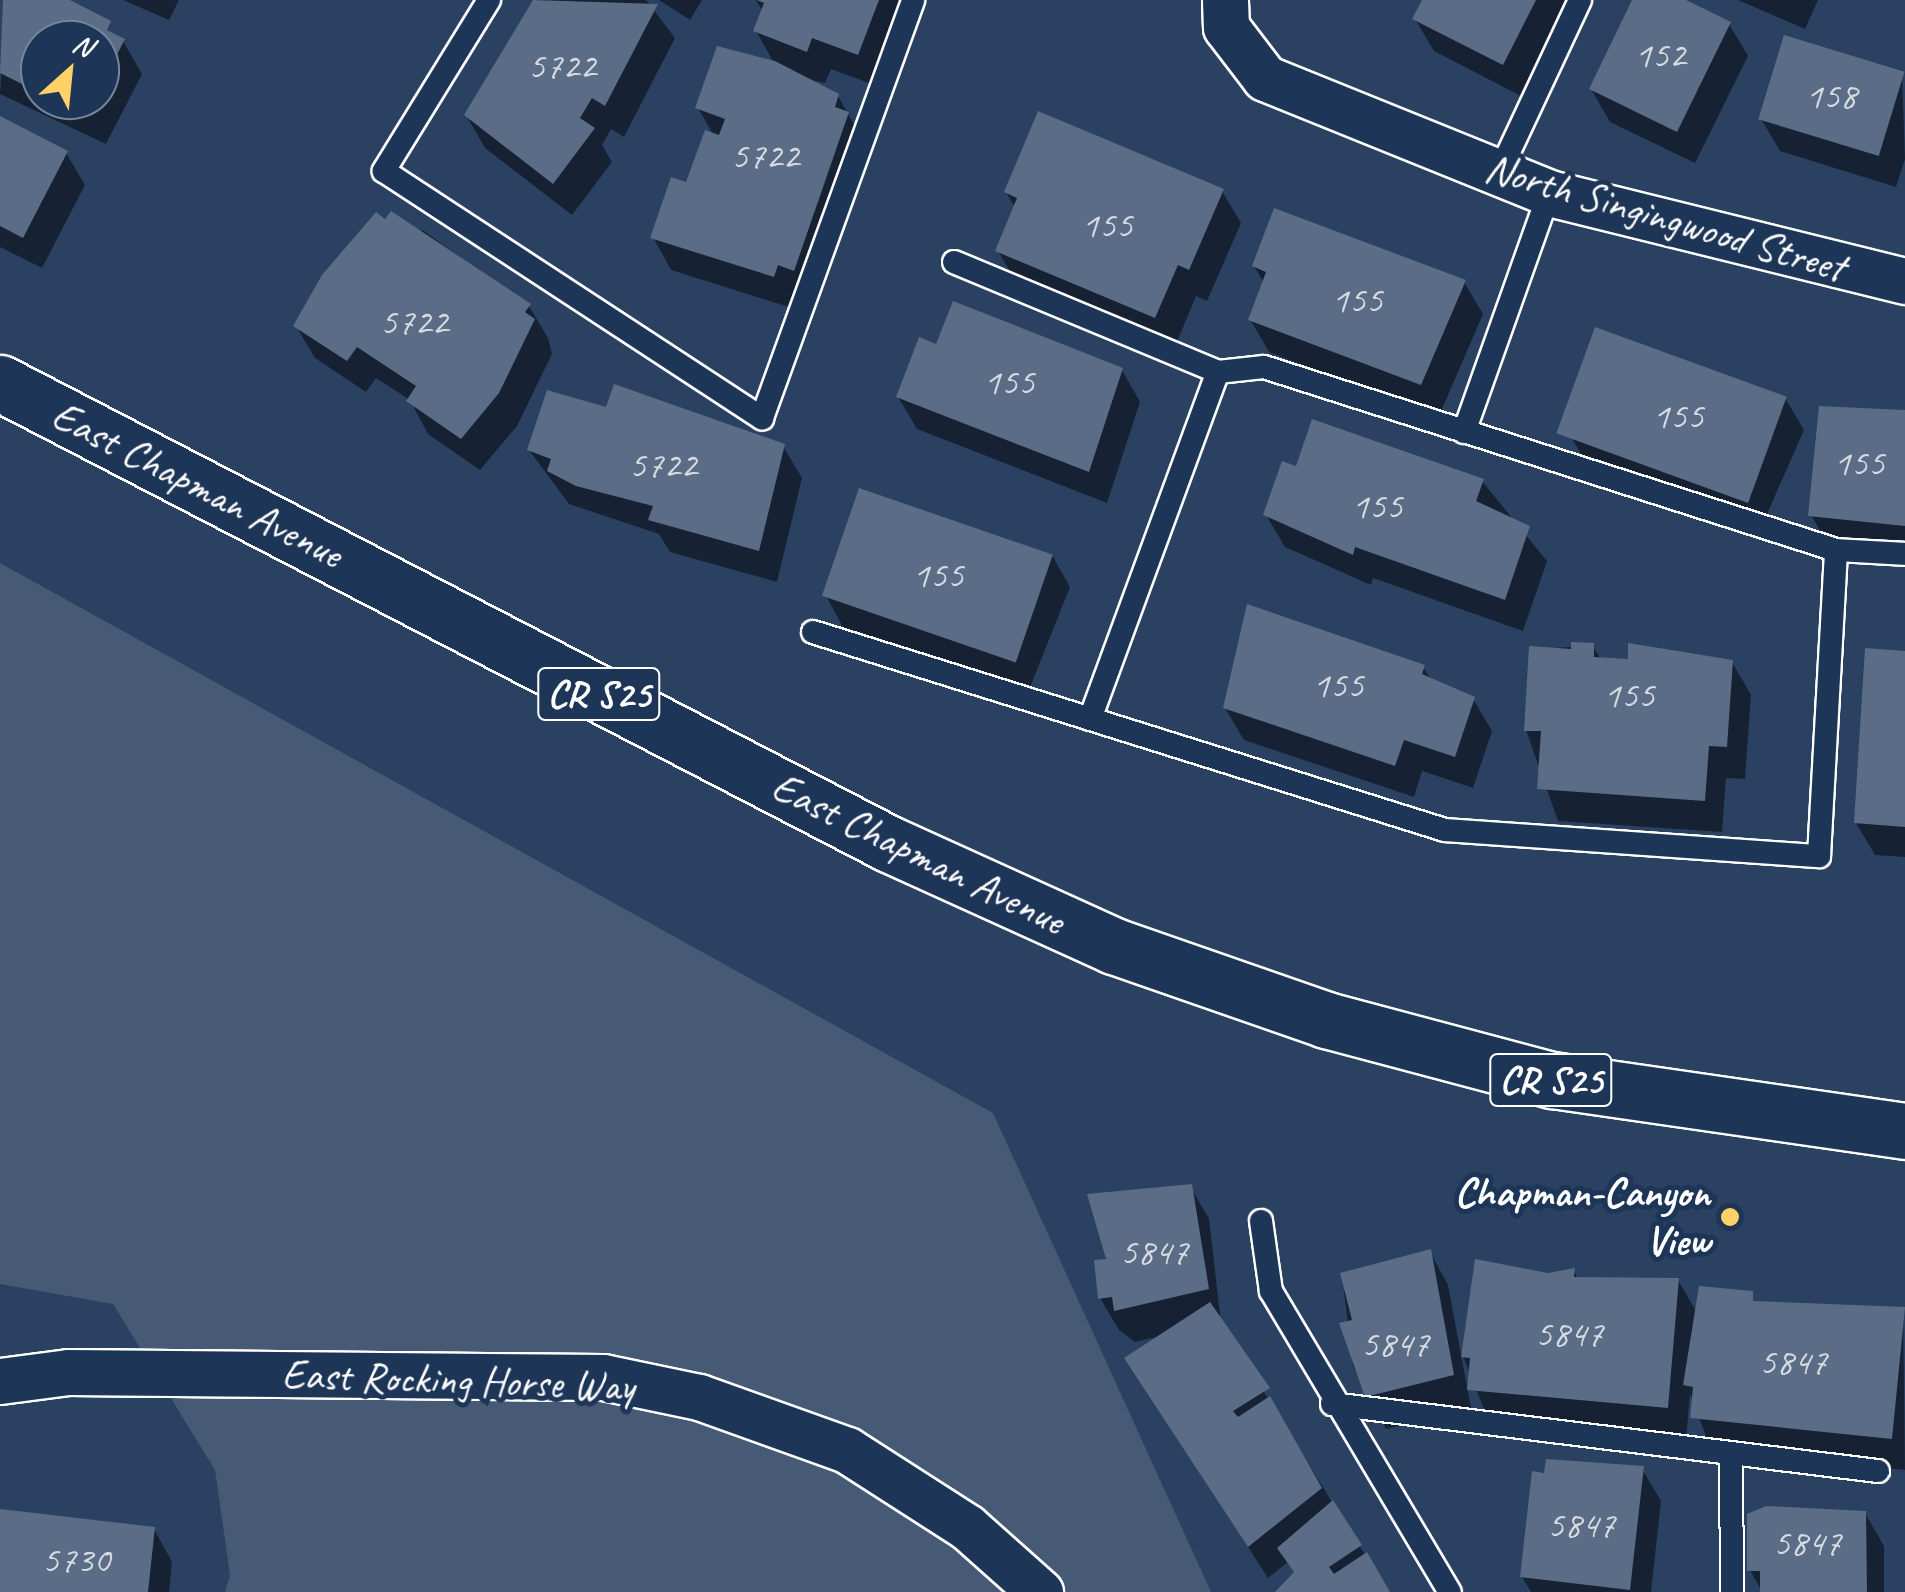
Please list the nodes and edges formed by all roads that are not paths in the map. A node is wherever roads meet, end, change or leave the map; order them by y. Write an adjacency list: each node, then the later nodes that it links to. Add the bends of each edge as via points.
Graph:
1 (489, 0): 2 (lane, via 384,171 762,418)
2 (913, 0)
3 (1580, 0): 5 (lane)
4 (1224, 7): 5 (street, North Singingwood Street, via 1265,78)
5 (1499, 173): 6 (street, North Singingwood Street)
6 (1549, 194): 8 (street, North Singingwood Street); 11 (lane)
7 (954, 262): 9 (lane)
8 (1905, 281)
9 (1218, 372): 11 (lane, via 1264,368); 15 (lane)
10 (0, 383): 16 (main road, East Chapman Avenue / CR S25, via 889,844 1114,946 1326,1020 1552,1080)
11 (1464, 432): 12 (lane)
12 (1836, 550): 13 (lane); 15 (lane, via 1819,856 1444,830)
13 (1905, 554)
14 (813, 632): 15 (lane)
15 (1090, 719)
16 (1905, 1131)
17 (1261, 1221): 19 (lane, via 1271,1291)
18 (0, 1381): 22 (street, East Rocking Horse Way, via 68,1372 603,1377 699,1398 846,1450 967,1526)
19 (1332, 1404): 20 (lane); 23 (lane)
20 (1731, 1454): 21 (lane); 24 (lane)
21 (1878, 1470)
22 (1040, 1592)
23 (1450, 1592)
24 (1732, 1592)

